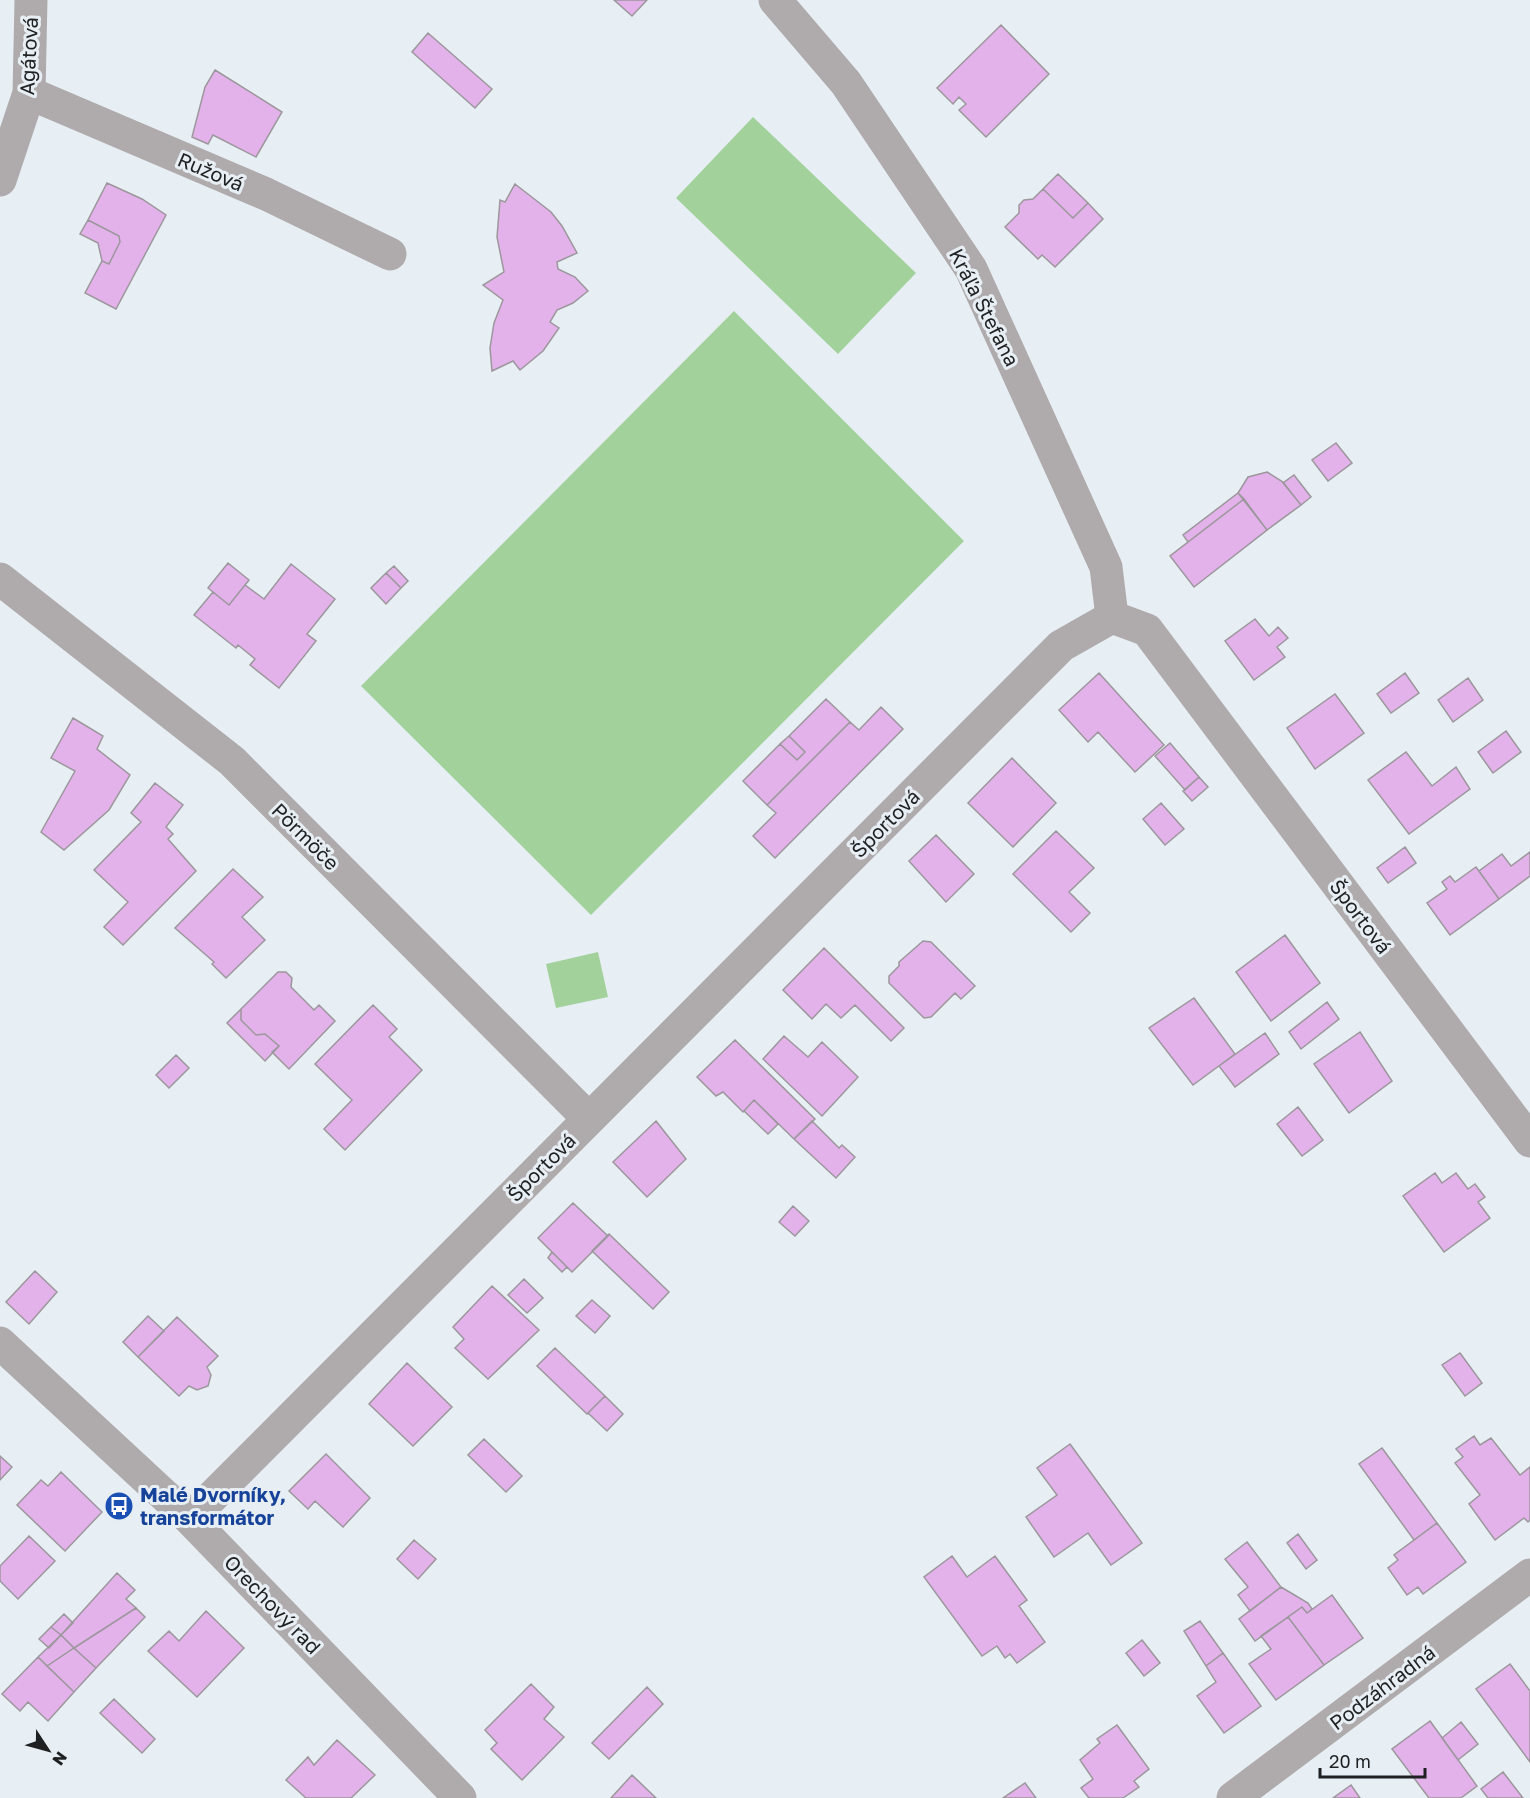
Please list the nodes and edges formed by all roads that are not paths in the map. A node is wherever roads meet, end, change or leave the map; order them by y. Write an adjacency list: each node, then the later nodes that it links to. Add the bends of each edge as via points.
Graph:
1 (31, 0): 3 (street, Agátová)
2 (775, 0): 7 (street, Kráľa Štefana, via 846,84 971,269 1106,567)
3 (29, 93): 4 (street, Agátová); 5 (street, Ružová, via 266,195)
4 (0, 180)
5 (390, 254)
6 (0, 579): 8 (street, Pörmöče, via 232,761)
7 (1112, 617): 8 (street, Športová, via 1061,646); 9 (street, Športová, via 1147,630)
8 (589, 1119): 11 (street, Športová)
9 (1530, 1141)
10 (0, 1343): 11 (street, Orechový rad)
11 (190, 1519): 13 (street, Orechový rad)
12 (1530, 1575): 14 (street, Podzáhradná)
13 (460, 1798)
14 (1233, 1798)

